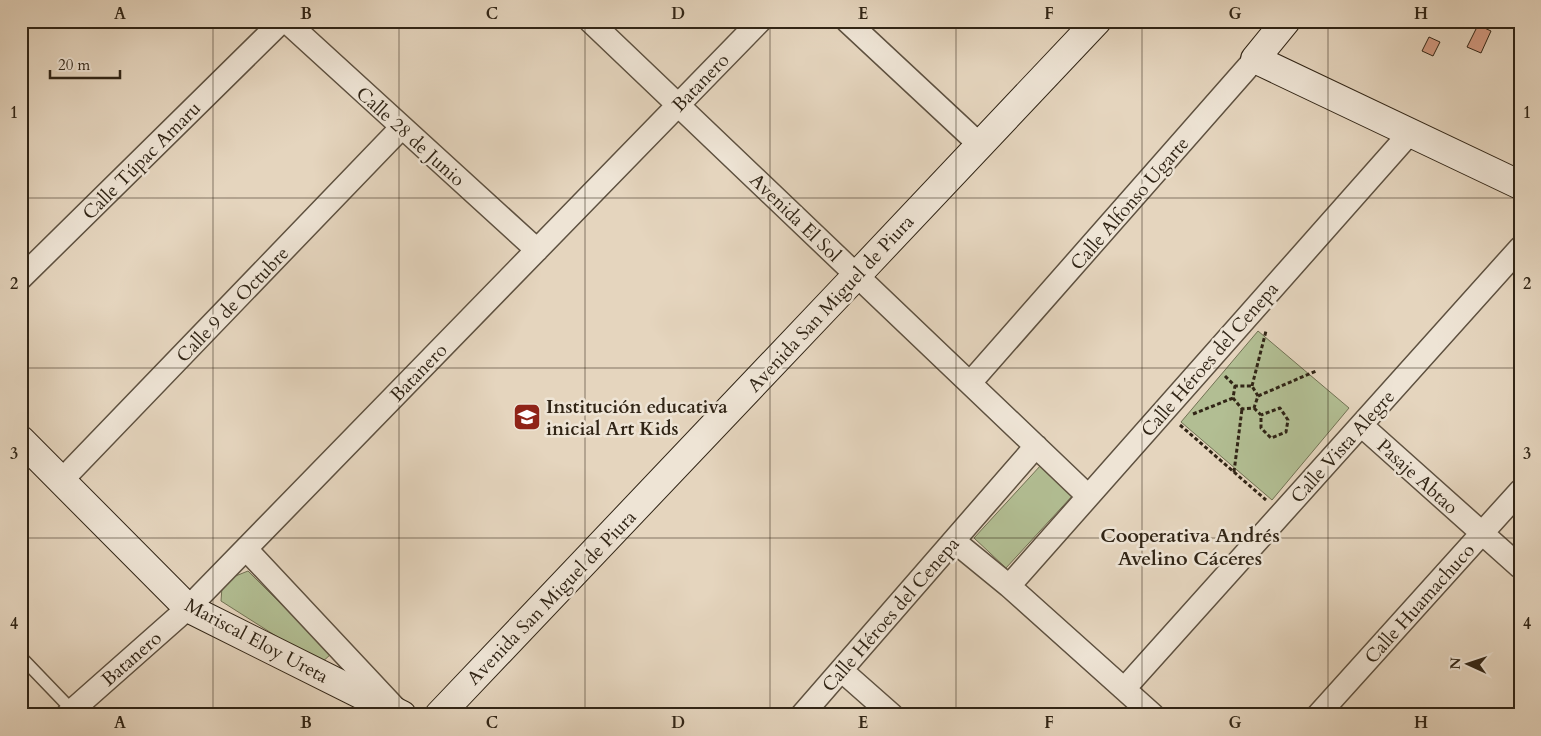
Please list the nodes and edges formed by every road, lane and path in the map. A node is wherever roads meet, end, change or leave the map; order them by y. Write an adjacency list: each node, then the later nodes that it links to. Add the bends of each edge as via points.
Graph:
1 (282, 21): 17 (street, Calle Túpac Amaru)
2 (286, 21): 10 (street, Calle 28 de Junio)
3 (590, 21): 9 (street, Avenida El Sol)
4 (760, 21): 9 (street, Batanero)
5 (847, 21): 12 (street)
6 (1286, 21): 8 (street, Calle Alfonso Ugarte)
7 (1093, 22): 12 (street, Avenida San Miguel de Piura)
8 (1255, 59): 11 (street); 21 (street, Calle Alfonso Ugarte)
9 (678, 105): 15 (street, Batanero); 16 (street, Avenida El Sol)
10 (402, 127): 15 (street, Calle 28 de Junio); 34 (street, Calle 9 de Octubre)
11 (1410, 132): 13 (street); 19 (street, Calle Héroes del Cenepa)
12 (980, 145): 16 (street, Avenida San Miguel de Piura)
13 (1520, 185)
14 (1520, 248): 30 (street, Calle Vista Alegre)
15 (537, 250): 40 (street, Batanero)
16 (857, 275): 21 (street, Avenida El Sol); 49 (street, Avenida San Miguel de Piura)
17 (21, 278)
18 (1267, 326): 23 (path)
19 (1208, 360): 22 (path); 29 (street, Calle Héroes del Cenepa)
20 (1316, 371): 24 (path)
21 (970, 383): 32 (street, Avenida El Sol)
22 (1235, 386): 23 (path); 25 (path)
23 (1252, 386): 24 (path)
24 (1258, 396): 26 (path)
25 (1233, 398): 27 (path); 29 (path)
26 (1254, 408): 27 (path); 28 (path)
27 (1242, 409): 33 (path)
28 (1261, 415): 28 (path, via 1261,428 1271,438 1286,432 1288,420 1280,408)
29 (1170, 416): 33 (path); 36 (street, Calle Héroes del Cenepa)
30 (1361, 425): 37 (street, Calle Vista Alegre); 38 (street, Pasaje Abtao)
31 (21, 440): 34 (street, Mariscal Eloy Ureta)
32 (1036, 446): 36 (street, Avenida El Sol); 39 (street, Calle Héroes del Cenepa)
33 (1234, 472): 37 (path)
34 (62, 480): 43 (street, Mariscal Eloy Ureta)
35 (1520, 491): 38 (street, Calle Huamachuco)
36 (1088, 496): 42 (street, Calle Héroes del Cenepa)
37 (1281, 513): 46 (street, Calle Vista Alegre)
38 (1482, 533): 41 (street, Pasaje Abtao); 53 (street, Calle Huamachuco)
39 (954, 541): 42 (street); 45 (street, Calle Héroes del Cenepa)
40 (246, 549): 43 (street, Batanero); 48 (street)
41 (1520, 567)
42 (1009, 586): 46 (street)
43 (188, 608): 47 (street, Batanero); 48 (street, Mariscal Eloy Ureta)
44 (21, 657): 47 (lane)
45 (841, 670): 50 (street, Calle Héroes del Cenepa); 51 (street)
46 (1124, 688): 52 (street)
47 (70, 712)
48 (401, 714)
49 (439, 715)
50 (802, 715)
51 (892, 715)
52 (1154, 715)
53 (1318, 715)

